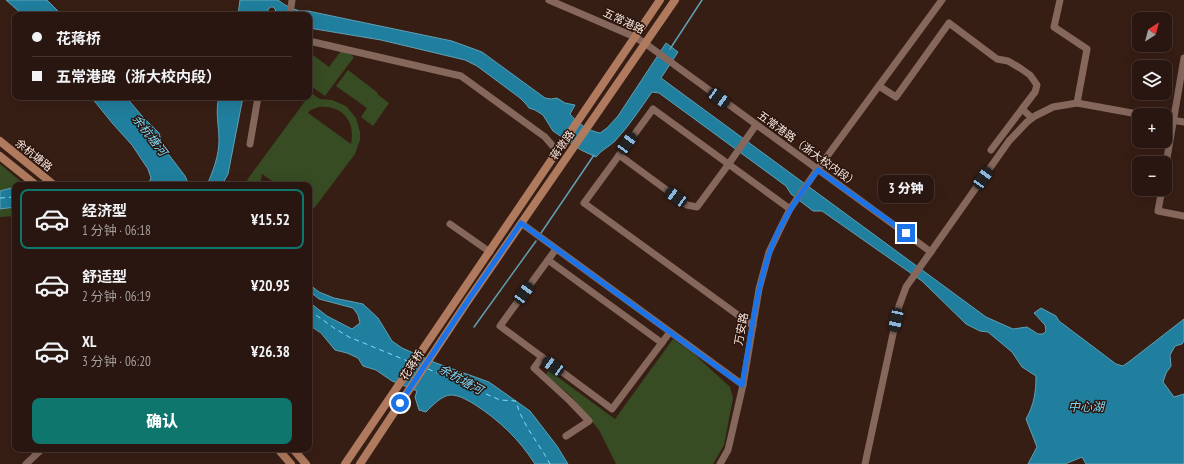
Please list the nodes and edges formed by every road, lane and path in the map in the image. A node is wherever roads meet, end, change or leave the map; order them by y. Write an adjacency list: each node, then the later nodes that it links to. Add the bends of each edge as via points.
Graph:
1 (550, 0): 6 (street, 五常港路)
2 (660, 0): 6 (main road, 蒋墩路)
3 (675, 0): 8 (main road, 蒋墩路)
4 (942, 0): 11 (street, 万安路)
5 (1060, 0): 13 (street, via 1054,27 1087,49)
6 (635, 37): 8 (street, 五常港路); 22 (main road, 蒋墩路)
7 (312, 42): 22 (street, via 461,76)
8 (646, 44): 9 (street, 五常港路); 34 (main road, 蒋墩路)
9 (656, 52): 19 (street, 五常港路（浙大校内段）)
10 (1184, 58): 17 (street)
11 (879, 86): 14 (street, via 896,97 949,23 997,59 1008,61 1030,76 1037,85 1035,92); 28 (street, 万安路)
12 (257, 100): 21 (street)
13 (1078, 104): 15 (street); 16 (street, via 1053,108)
14 (1022, 109): 16 (street); 23 (street)
15 (1132, 113)
16 (1032, 118): 38 (street, via 1009,141)
17 (1173, 120): 18 (street); 26 (street)
18 (1184, 122)
19 (756, 125): 27 (street); 28 (street, 五常港路（浙大校内段）)
20 (0, 141): 30 (main road, 余杭塘路)
21 (250, 144)
22 (559, 149): 37 (main road, 蒋墩路)
23 (991, 150)
24 (619, 155): 27 (street, via 687,205 697,207); 27 (street, via 653,109); 42 (street, via 584,203)
25 (0, 156): 29 (main road, 余杭塘路)
26 (1167, 156)
27 (728, 165): 32 (street)
28 (818, 170): 32 (street, 万安路); 38 (street, 五常港路（浙大校内段）)
29 (32, 182)
30 (50, 182)
31 (1161, 196): 33 (street, via 1158,210)
32 (790, 210): 42 (street, 万安路, via 769,252)
33 (1184, 216)
34 (521, 223): 36 (street); 41 (main road, 蒋墩路)
35 (450, 224): 37 (street)
36 (556, 249): 39 (street); 43 (street)
37 (490, 252): 40 (main road, 蒋墩路)
38 (931, 252): 57 (street, via 909,281 899,306)
39 (548, 260): 44 (street); 45 (street, via 500,326)
40 (460, 295): 54 (main road, 花蒋桥)
41 (467, 302): 55 (main road, 花蒋桥)
42 (753, 326): 46 (street, 万安路)
43 (670, 332): 44 (street); 46 (street)
44 (662, 343): 45 (street, via 612,409)
45 (542, 357): 47 (street, via 534,368 589,421)
46 (742, 385): 56 (street, 万安路, via 728,450)
47 (566, 436)
48 (39, 452): 51 (street)
49 (281, 452): 52 (main road)
50 (296, 452): 53 (main road)
51 (26, 464)
52 (291, 464)
53 (306, 464)
54 (345, 464)
55 (360, 464)
56 (720, 464)
57 (865, 464)

